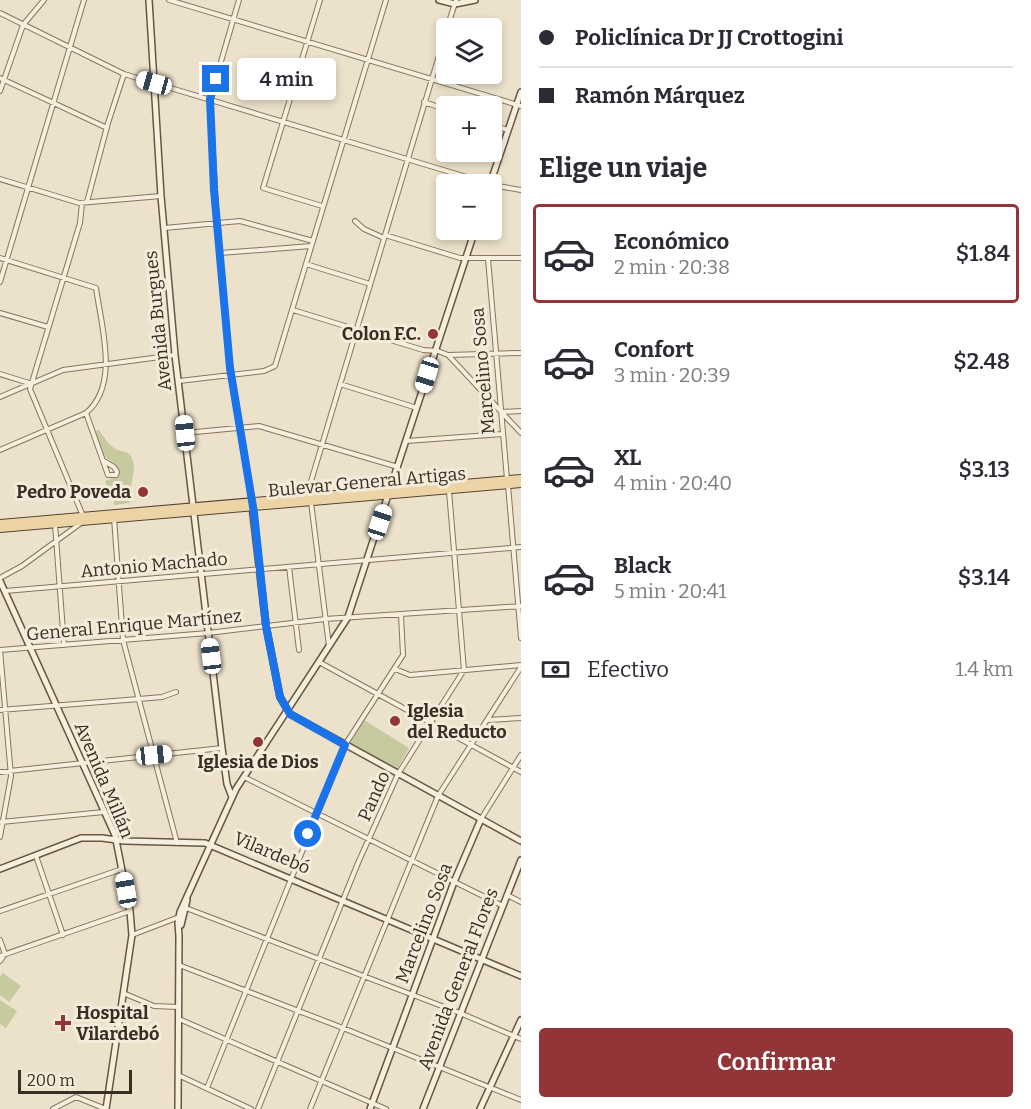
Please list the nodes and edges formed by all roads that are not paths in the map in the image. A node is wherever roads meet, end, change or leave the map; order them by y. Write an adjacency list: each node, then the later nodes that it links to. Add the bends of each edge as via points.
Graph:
1 (44, 0): 14 (street)
2 (84, 0): 16 (street)
3 (149, 0): 22 (street, Avenida Burgues)
4 (169, 0): 13 (street)
5 (239, 0): 13 (street)
6 (320, 0): 15 (street)
7 (386, 0): 17 (street)
8 (439, 0): 10 (street)
9 (475, 0): 10 (street)
10 (455, 2): 12 (street)
11 (0, 13): 14 (street)
12 (450, 18)
13 (233, 19): 15 (street); 25 (street)
14 (23, 25): 16 (street); 20 (street)
15 (306, 42): 17 (street); 30 (street)
16 (69, 48): 19 (street); 27 (street)
17 (369, 60): 21 (street); 34 (street)
18 (436, 66): 21 (street)
19 (124, 74): 22 (street); 31 (street)
20 (2, 79): 23 (street); 27 (street)
21 (432, 79): 26 (street); 28 (street)
22 (154, 83): 25 (street); 42 (street, Avenida Burgues)
23 (0, 91)
24 (521, 92): 28 (street)
25 (210, 99): 30 (street); 46 (street)
26 (424, 102): 29 (street); 35 (street)
27 (53, 103): 31 (street); 40 (street)
28 (519, 105): 33 (street)
29 (436, 106)
30 (282, 121): 34 (street); 44 (street, via 263,188)
31 (107, 128): 43 (street)
32 (502, 128): 33 (street)
33 (508, 130): 37 (street)
34 (344, 140): 35 (street); 44 (street)
35 (407, 159): 36 (street); 48 (street)
36 (457, 174)
37 (494, 174)
38 (0, 179): 40 (street)
39 (502, 186): 41 (street)
40 (28, 187): 43 (street); 56 (street)
41 (521, 190)
42 (161, 196): 43 (street); 47 (street, Avenida Burgues)
43 (84, 202): 58 (street)
44 (322, 206): 50 (street)
45 (355, 221): 48 (street)
46 (217, 223): 47 (street); 50 (street, via 240,221); 51 (street)
47 (164, 228): 67 (street, Avenida Burgues)
48 (385, 237): 54 (street); 60 (street)
49 (472, 240): 54 (street)
50 (312, 244): 51 (street); 57 (street)
51 (220, 253): 72 (street)
52 (0, 258): 56 (street)
53 (521, 258): 55 (street)
54 (465, 259): 55 (street); 65 (street)
55 (488, 259): 68 (street, Marcelino Sosa)
56 (7, 260): 58 (street); 59 (street)
57 (306, 264): 60 (street); 61 (street)
58 (63, 277): 63 (street); 70 (street, via 96,288)
59 (0, 282)
60 (370, 284): 64 (street)
61 (293, 310): 64 (street); 72 (street, via 272,368)
62 (0, 313): 63 (street)
63 (48, 327): 74 (street)
64 (356, 329): 65 (street); 75 (street)
65 (435, 351): 69 (street); 77 (street)
66 (521, 353): 68 (street)
67 (175, 354): 70 (street); 73 (street, Avenida Burgues)
68 (496, 354): 69 (street); 79 (street, Marcelino Sosa)
69 (447, 356): 79 (street)
70 (106, 364): 74 (street, via 63,370); 80 (street, via 102,388)
71 (0, 374): 74 (street)
72 (231, 375): 73 (street); 81 (street)
73 (179, 381): 83 (street, Avenida Burgues)
74 (30, 384): 76 (street); 82 (street)
75 (340, 384): 77 (street); 87 (street)
76 (0, 397)
77 (417, 408): 86 (street)
78 (521, 411): 79 (street)
79 (501, 412): 84 (street); 85 (street, Marcelino Sosa)
80 (86, 413): 82 (street); 89 (street)
81 (239, 427): 83 (street); 87 (street, via 262,426); 97 (street)
82 (48, 430): 88 (street); 99 (street)
83 (185, 433): 98 (street, Avenida Burgues)
84 (521, 433)
85 (503, 434): 86 (street); 92 (street, Marcelino Sosa)
86 (406, 441): 90 (street)
87 (322, 445): 90 (street); 96 (street, via 309,488)
88 (0, 450)
89 (104, 461)
90 (398, 467): 95 (street)
91 (521, 478): 92 (main road, Bulevar General Artigas)
92 (507, 482): 93 (main road, Bulevar General Artigas); 94 (main road, Bulevar General Artigas); 95 (main road, Bulevar General Artigas); 106 (street, Marcelino Sosa)
93 (521, 484)
94 (449, 490): 95 (main road, Bulevar General Artigas); 107 (street)
95 (390, 492): 96 (main road, Bulevar General Artigas); 108 (street)
96 (310, 499): 97 (main road, Bulevar General Artigas); 109 (street)
97 (252, 504): 98 (main road, Bulevar General Artigas); 111 (street)
98 (194, 509): 99 (main road, Bulevar General Artigas); 100 (main road, Bulevar General Artigas); 112 (street, Avenida Burgues)
99 (83, 518): 100 (main road, Bulevar General Artigas); 101 (main road, Bulevar General Artigas); 102 (main road, Bulevar General Artigas); 104 (street)
100 (114, 518): 114 (street)
101 (0, 523)
102 (55, 524): 103 (main road, Bulevar General Artigas); 104 (street)
103 (0, 529)
104 (56, 541): 113 (street); 115 (street)
105 (521, 547): 106 (street, Antonio Machado)
106 (513, 548): 107 (street, Antonio Machado); 117 (street, Marcelino Sosa)
107 (454, 553): 108 (street, Antonio Machado); 118 (street)
108 (367, 561): 109 (street, Antonio Machado); 120 (street)
109 (320, 564): 110 (street, Antonio Machado); 121 (street)
110 (289, 567): 111 (street, Antonio Machado); 122 (street)
111 (260, 570): 112 (street, Antonio Machado); 123 (street)
112 (201, 574): 114 (street, Antonio Machado); 124 (street, Avenida Burgues)
113 (0, 580): 116 (street, Avenida Millán)
114 (119, 582): 115 (street, Antonio Machado); 126 (street)
115 (59, 587): 116 (street, Antonio Machado); 127 (street)
116 (5, 591): 129 (street, Avenida Millán)
117 (520, 606): 118 (street, General Enrique Martínez); 125 (street, Marcelino Sosa)
118 (460, 611): 119 (street, General Enrique Martínez); 135 (street)
119 (401, 615): 120 (street, General Enrique Martínez); 134 (street, via 404,650)
120 (348, 617): 121 (street, General Enrique Martínez); 128 (street)
121 (326, 619): 122 (street, General Enrique Martínez); 128 (street)
122 (296, 623): 123 (street, General Enrique Martínez); 131 (street)
123 (266, 626): 124 (street, General Enrique Martínez); 141 (street, via 280,697)
124 (208, 633): 126 (street, General Enrique Martínez); 147 (street, Avenida Burgues)
125 (521, 638)
126 (123, 640): 127 (street, General Enrique Martínez); 138 (street)
127 (64, 645): 129 (street, General Enrique Martínez)
128 (329, 647): 132 (street)
129 (30, 648): 130 (street, General Enrique Martínez); 139 (street, Avenida Millán)
130 (0, 650): 140 (street)
131 (299, 650)
132 (319, 662): 137 (street); 141 (street)
133 (521, 666): 135 (street); 143 (street)
134 (394, 669): 135 (street, via 410,675); 137 (street)
135 (464, 670): 144 (street, Pando)
136 (176, 692): 138 (street)
137 (377, 694): 144 (street); 146 (street)
138 (139, 699): 139 (street); 148 (street)
139 (56, 706): 140 (street); 150 (street, Avenida Millán)
140 (2, 710): 152 (street)
141 (287, 711): 146 (street); 156 (street)
142 (521, 718): 143 (street)
143 (487, 720): 145 (street)
144 (429, 722): 145 (street); 155 (street, Pando)
145 (470, 744): 151 (street); 159 (street)
146 (345, 745): 155 (street); 162 (street)
147 (222, 748): 148 (street); 157 (street, Avenida Burgues)
148 (154, 755): 150 (street); 169 (street)
149 (521, 755): 151 (street, Marcelino Sosa)
150 (83, 764): 152 (street); 161 (street, Avenida Millán)
151 (513, 768): 154 (street); 163 (street, Marcelino Sosa)
152 (11, 771): 153 (street); 164 (street)
153 (0, 772)
154 (521, 772)
155 (398, 774): 159 (street); 166 (street, Pando)
156 (244, 777): 158 (street); 162 (street)
157 (226, 781): 158 (street); 160 (street, Avenida Burgues)
158 (236, 789): 160 (street)
159 (438, 796): 163 (street); 172 (street)
160 (232, 797): 170 (street)
161 (104, 812): 164 (street); 167 (street, Avenida Millán)
162 (316, 813): 166 (street); 176 (street)
163 (481, 819): 168 (street); 177 (street, Marcelino Sosa)
164 (1, 822): 165 (street)
165 (0, 837)
166 (369, 839): 172 (street); 181 (street, Pando)
167 (116, 840): 169 (street, Vilardebó); 171 (street, Vilardebó, via 81,838); 175 (street, Avenida Millán)
168 (521, 842)
169 (177, 843): 170 (street, Vilardebó)
170 (212, 844): 176 (street, Vilardebó); 180 (street)
171 (36, 856): 174 (street, Vilardebó); 178 (street)
172 (411, 860): 177 (street); 188 (street)
173 (521, 860): 179 (street, Avenida General Flores)
174 (0, 869)
175 (122, 869): 178 (street); 186 (street, Avenida Millán)
176 (290, 878): 181 (street, Vilardebó); 193 (street)
177 (454, 882): 183 (street); 191 (street, Marcelino Sosa)
178 (49, 894): 185 (street); 189 (street)
179 (507, 895): 182 (street); 183 (street, Avenida General Flores)
180 (187, 900): 184 (street); 187 (street)
181 (343, 900): 188 (street, Vilardebó); 195 (street, Pando)
182 (521, 902)
183 (503, 906): 196 (street, Avenida General Flores)
184 (186, 908): 187 (street); 193 (street)
185 (0, 911)
186 (130, 911): 189 (street); 190 (street, Avenida Millán)
187 (180, 918): 190 (street); 198 (street)
188 (387, 918): 191 (street, Vilardebó); 199 (street)
189 (63, 935): 194 (street)
190 (132, 935): 202 (street, Avenida Millán)
191 (434, 938): 196 (street, Vilardebó); 203 (street, Marcelino Sosa)
192 (0, 940): 194 (street)
193 (266, 940): 195 (street); 201 (street)
194 (2, 955): 197 (street)
195 (319, 959): 199 (street); 205 (street, Pando)
196 (482, 959): 200 (street, Vilardebó); 206 (street, Avenida General Flores)
197 (0, 961)
198 (179, 965): 201 (street); 204 (street)
199 (364, 976): 203 (street); 209 (street)
200 (521, 976)
201 (246, 991): 205 (street); 211 (street)
202 (123, 993): 204 (street, via 154,1006); 223 (street, Avenida Millán)
203 (412, 995): 206 (street); 213 (street, Marcelino Sosa)
204 (179, 1007): 207 (street)
205 (298, 1011): 209 (street); 214 (street, Pando)
206 (460, 1013): 210 (street); 215 (street, Avenida General Flores)
207 (179, 1019): 211 (street); 216 (street)
208 (521, 1020): 210 (street)
209 (343, 1028): 213 (street); 217 (street)
210 (514, 1036): 212 (street); 218 (street)
211 (227, 1038): 214 (street); 219 (street)
212 (521, 1038)
213 (393, 1048): 215 (street); 221 (street, Marcelino Sosa)
214 (277, 1061): 217 (street); 226 (street, Pando)
215 (440, 1066): 218 (street); 229 (street, Avenida General Flores)
216 (178, 1075): 219 (street); 224 (street)
217 (322, 1081): 221 (street); 227 (street)
218 (490, 1087): 220 (street); 230 (street)
219 (207, 1088): 225 (street)
220 (521, 1100)
221 (371, 1106): 228 (street)
222 (53, 1109): 223 (street, via 73,1098)
223 (106, 1109)
224 (178, 1109)
225 (251, 1109)
226 (258, 1109)
227 (310, 1109)
228 (386, 1109)
229 (423, 1109)
230 (480, 1109)

